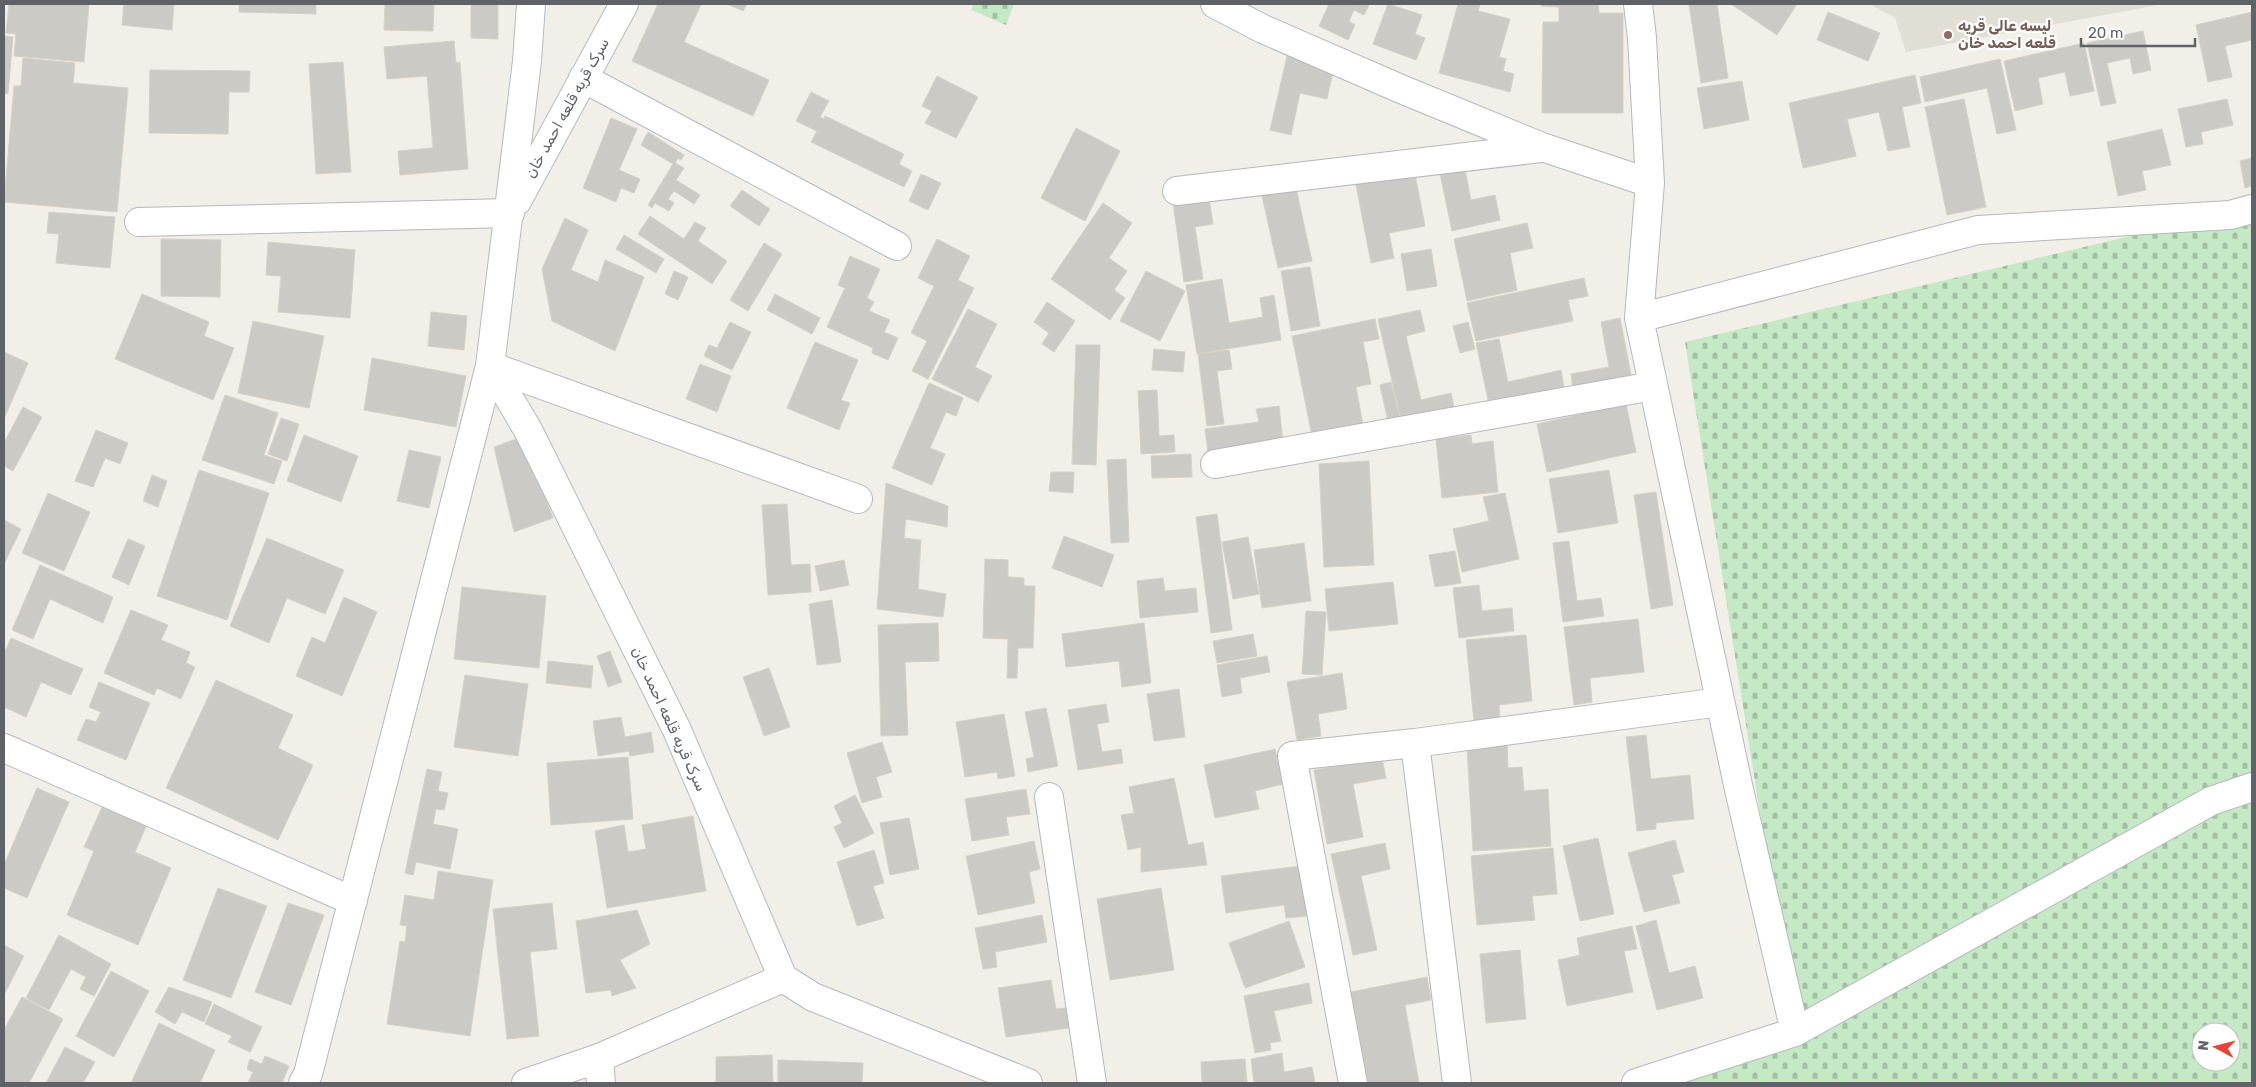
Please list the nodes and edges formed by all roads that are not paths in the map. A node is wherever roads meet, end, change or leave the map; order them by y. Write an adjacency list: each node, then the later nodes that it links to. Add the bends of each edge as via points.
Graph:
1 (531, 4): 10 (street, سرک قریه قلعه احمد خان)
2 (624, 4): 5 (street, سرک قریه قلعه احمد خان)
3 (1215, 4): 6 (street, via 1263,29)
4 (1638, 4): 7 (street)
5 (583, 78): 10 (street, سرک قریه قلعه احمد خان); 12 (street)
6 (1542, 148): 7 (street); 8 (street)
7 (1650, 183): 13 (street)
8 (1178, 191)
9 (2252, 210): 13 (street, via 2230,215 1978,230)
10 (510, 213): 11 (street); 14 (street, سرک قریه قلعه احمد خان)
11 (139, 222)
12 (897, 246)
13 (1639, 318): 15 (street)
14 (490, 366): 17 (street); 23 (street); 24 (street, سرک قریه قلعه احمد خان, via 528,430 677,730)
15 (1653, 386): 16 (street); 18 (street)
16 (1215, 464)
17 (858, 499)
18 (1720, 702): 19 (street); 25 (street)
19 (1415, 744): 31 (street, via 1292,756); 32 (street)
20 (4, 748): 23 (street)
21 (2252, 787): 25 (street, via 2211,801)
22 (1049, 797): 30 (street)
23 (353, 901): 27 (street)
24 (783, 978): 26 (street); 29 (street, via 813,998)
25 (1795, 1032): 33 (street)
26 (600, 1071): 28 (street)
27 (311, 1080)
28 (526, 1083)
29 (1028, 1083)
30 (1092, 1083)
31 (1353, 1083)
32 (1457, 1083)
33 (1636, 1083)

